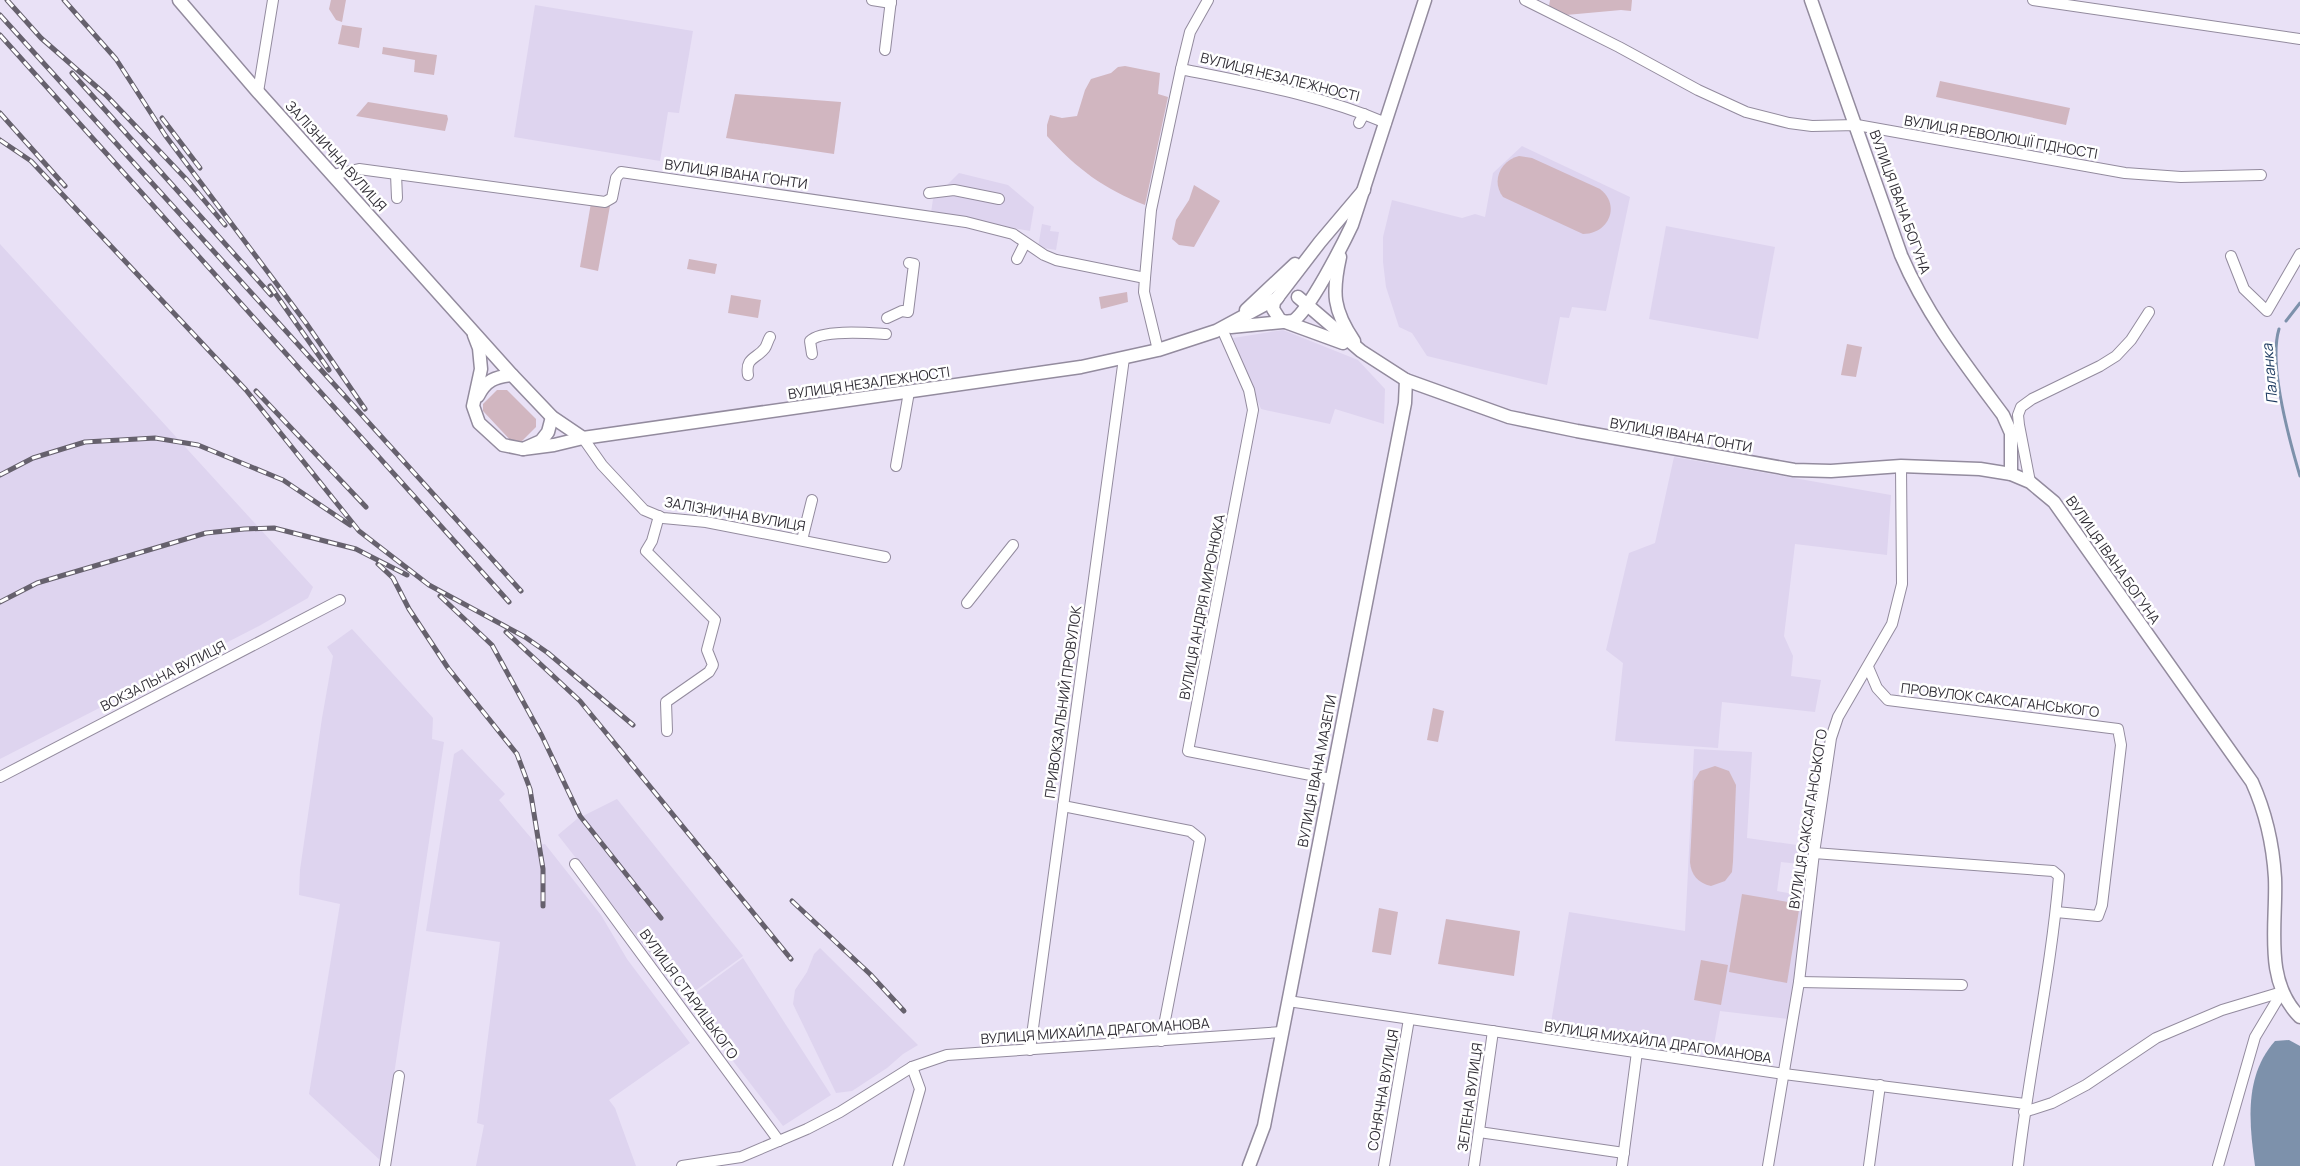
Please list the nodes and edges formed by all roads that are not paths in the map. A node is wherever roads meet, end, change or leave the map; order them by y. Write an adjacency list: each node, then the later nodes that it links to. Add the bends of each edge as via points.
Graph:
1 (179, 0): 13 (main road, ЗАЛІЗНИЧНА ВУЛИЦЯ)
2 (273, 0): 13 (street)
3 (872, 0): 9 (street)
4 (1208, 0): 12 (street, via 1190,32)
5 (1425, 0): 14 (main road, ВУЛИЦЯ НЕЗАЛЕЖНОСТІ)
6 (1525, 0): 15 (street, ВУЛИЦЯ РЕВОЛЮЦІЇ ГІДНОСТІ, via 1706,95 1746,112 1812,126)
7 (1811, 0): 15 (main road, ВУЛИЦЯ ІВАНА БОГУНА)
8 (2034, 0): 10 (street)
9 (891, 1): 11 (street)
10 (2300, 40)
11 (885, 50)
12 (1181, 69): 14 (street, ВУЛИЦЯ НЕЗАЛЕЖНОСТІ, via 1286,91 1361,118); 30 (street, ВУЛИЦЯ НЕЗАЛЕЖНОСТІ, via 1151,210)
13 (258, 92): 17 (main road, ЗАЛІЗНИЧНА ВУЛИЦЯ)
14 (1386, 123): 19 (main road, ВУЛИЦЯ НЕЗАЛЕЖНОСТІ)
15 (1857, 125): 18 (street, ВУЛИЦЯ РЕВОЛЮЦІЇ ГІДНОСТІ, via 2125,173 2181,177); 54 (main road, ВУЛИЦЯ ІВАНА БОГУНА, via 1915,287 1950,345 2010,428)
16 (396, 174): 17 (street, ВУЛИЦЯ ІВАНА ҐОНТИ, via 359,169); 21 (street); 23 (street, ВУЛИЦЯ ІВАНА ҐОНТИ, via 605,202 612,198 616,178 621,172 966,222 1000,229)
17 (333, 175): 37 (main road, ЗАЛІЗНИЧНА ВУЛИЦЯ)
18 (2261, 176)
19 (1364, 190): 24 (main road, ВУЛИЦЯ НЕЗАЛЕЖНОСТІ); 25 (main road, ВУЛИЦЯ НЕЗАЛЕЖНОСТІ)
20 (929, 193): 22 (street, via 954,190)
21 (397, 198)
22 (999, 199)
23 (1025, 242): 28 (street); 30 (street, ВУЛИЦЯ ІВАНА ҐОНТИ, via 1056,260)
24 (1320, 242): 31 (main road, ВУЛИЦЯ НЕЗАЛЕЖНОСТІ); 36 (main road, ВУЛИЦЯ НЕЗАЛЕЖНОСТІ)
25 (1343, 245): 32 (main road, ВУЛИЦЯ НЕЗАЛЕЖНОСТІ); 41 (main road, ВУЛИЦЯ ІВАНА ҐОНТИ, via 1334,300 1342,323)
26 (2300, 254): 27 (street, via 2267,311 2244,289)
27 (2231, 256)
28 (1017, 259)
29 (909, 263): 34 (street, via 914,264 908,312 902,311)
30 (1145, 278): 40 (street, ВУЛИЦЯ НЕЗАЛЕЖНОСТІ, via 1144,292)
31 (1277, 298): 32 (main road, via 1287,293); 35 (main road, via 1274,312); 36 (main road, ВУЛИЦЯ НЕЗАЛЕЖНОСТІ)
32 (1302, 306): 35 (main road, via 1294,321); 41 (main road, ВУЛИЦЯ ІВАНА ҐОНТИ)
33 (2149, 312): 55 (street, via 2116,356 2021,407 2018,425)
34 (887, 318)
35 (1284, 322): 36 (main road, ВУЛИЦЯ НЕЗАЛЕЖНОСТІ); 41 (main road, ВУЛИЦЯ ІВАНА ҐОНТИ)
36 (1222, 329): 40 (main road, ВУЛИЦЯ НЕЗАЛЕЖНОСТІ); 66 (street, ВУЛИЦЯ АНДРІЯ МИРОНЮКА, via 1249,390 1253,410 1188,751)
37 (473, 330): 44 (main road, ЗАЛІЗНИЧНА ВУЛИЦЯ); 48 (main road, ЗАЛІЗНИЧНА ВУЛИЦЯ, via 481,360)
38 (886, 334): 42 (street, via 818,336 810,341)
39 (770, 336): 45 (street, via 764,349 753,356 747,368)
40 (1158, 350): 43 (main road, ВУЛИЦЯ НЕЗАЛЕЖНОСТІ)
41 (1361, 351): 46 (main road, ВУЛИЦЯ ІВАНА ҐОНТИ)
42 (812, 354)
43 (1124, 358): 47 (main road, ВУЛИЦЯ НЕЗАЛЕЖНОСТІ); 67 (street, ПРИВОКЗАЛЬНИЙ ПРОВУЛОК)
44 (512, 375): 48 (main road, via 495,377 483,385); 49 (main road)
45 (748, 375)
46 (1406, 380): 53 (main road, ВУЛИЦЯ ІВАНА ҐОНТИ, via 1509,417 1740,461 1815,472); 66 (main road, ВУЛИЦЯ ІВАНА МАЗЕПИ)
47 (909, 392): 50 (main road, ВУЛИЦЯ НЕЗАЛЕЖНОСТІ); 52 (street)
48 (473, 406): 51 (main road, via 479,422 503,445)
49 (552, 417): 50 (main road, ЗАЛІЗНИЧНА ВУЛИЦЯ); 51 (main road, via 548,432 541,441)
50 (583, 438): 51 (main road); 57 (street, ЗАЛІЗНИЧНА ВУЛИЦЯ, via 602,465 644,510)
51 (523, 450)
52 (896, 466)
53 (1901, 466): 54 (main road, ВУЛИЦЯ ІВАНА ҐОНТИ, via 1971,468); 63 (street, ВУЛИЦЯ САКСАГАНСЬКОГО, via 1902,577 1899,602 1892,624)
54 (2011, 474): 55 (main road, ВУЛИЦЯ ІВАНА БОГУНА)
55 (2030, 482): 73 (main road, ВУЛИЦЯ ІВАНА БОГУНА, via 2054,502 2252,782 2265,816 2272,850 2275,957)
56 (812, 500): 58 (street)
57 (658, 516): 58 (street, ЗАЛІЗНИЧНА ВУЛИЦЯ); 64 (street, via 646,552 715,620 707,650 713,665 709,672 666,702)
58 (802, 540): 60 (street, ЗАЛІЗНИЧНА ВУЛИЦЯ)
59 (1013, 545): 62 (street)
60 (885, 557)
61 (340, 600): 65 (street, ВОКЗАЛЬНА ВУЛИЦЯ)
62 (967, 603)
63 (1868, 668): 68 (street, ВУЛИЦЯ САКСАГАНСЬКОГО, via 1838,717 1831,738); 70 (street, ПРОВУЛОК САКСАГАНСЬКОГО, via 1877,688 1888,700 2118,729 2122,745 2102,905 2098,916)
64 (667, 730)
65 (0, 777)
66 (1331, 779): 74 (main road, ВУЛИЦЯ ІВАНА МАЗЕПИ)
67 (1063, 806): 79 (street, via 1190,831 1200,839); 80 (street, ПРИВОКЗАЛЬНИЙ ПРОВУЛОК)
68 (1814, 853): 70 (street, via 2053,871 2059,876); 71 (street, ВУЛИЦЯ САКСАГАНСЬКОГО)
69 (576, 864): 88 (street, ВУЛИЦЯ СТАРИЦЬКОГО)
70 (2056, 912): 86 (street)
71 (1799, 982): 72 (street); 83 (street, ВУЛИЦЯ САКСАГАНСЬКОГО)
72 (1962, 985)
73 (2282, 992): 75 (main road); 86 (street, via 2222,1010 2156,1038 2086,1085 2052,1103); 89 (street, via 2255,1037)
74 (1288, 1001): 76 (street, ВУЛИЦЯ МИХАЙЛА ДРАГОМАНОВА); 78 (main road, ВУЛИЦЯ ІВАНА МАЗЕПИ)
75 (2300, 1017)
76 (1409, 1019): 77 (street, ВУЛИЦЯ МИХАЙЛА ДРАГОМАНОВА); 95 (street, СОНЯЧНА ВУЛИЦЯ)
77 (1493, 1031): 81 (street, ВУЛИЦЯ МИХАЙЛА ДРАГОМАНОВА); 87 (street, ЗЕЛЕНА ВУЛИЦЯ)
78 (1282, 1032): 79 (street, ВУЛИЦЯ МИХАЙЛА ДРАГОМАНОВА); 94 (main road, ВУЛИЦЯ ІВАНА МАЗЕПИ, via 1264,1126)
79 (1160, 1041): 80 (street, ВУЛИЦЯ МИХАЙЛА ДРАГОМАНОВА)
80 (1030, 1050): 82 (street, ВУЛИЦЯ МИХАЙЛА ДРАГОМАНОВА, via 947,1055)
81 (1637, 1052): 83 (street, ВУЛИЦЯ МИХАЙЛА ДРАГОМАНОВА); 90 (street)
82 (912, 1068): 88 (street, ВУЛИЦЯ МИХАЙЛА ДРАГОМАНОВА, via 840,1112); 93 (street, via 920,1089)
83 (1784, 1074): 85 (street, ВУЛИЦЯ МИХАЙЛА ДРАГОМАНОВА); 98 (street, ВУЛИЦЯ САКСАГАНСЬКОГО)
84 (399, 1076): 91 (street)
85 (1880, 1085): 86 (street, ВУЛИЦЯ МИХАЙЛА ДРАГОМАНОВА); 99 (street)
86 (2025, 1108): 100 (street)
87 (1479, 1132): 90 (street); 96 (street, ЗЕЛЕНА ВУЛИЦЯ)
88 (780, 1141): 92 (street, ВУЛИЦЯ МИХАЙЛА ДРАГОМАНОВА, via 741,1157)
89 (2223, 1147): 101 (street); 102 (street)
90 (1624, 1153): 97 (street)
91 (385, 1166)
92 (682, 1166)
93 (898, 1166)
94 (1249, 1166)
95 (1384, 1166)
96 (1474, 1166)
97 (1622, 1166)
98 (1768, 1166)
99 (1869, 1166)
100 (2018, 1166)
101 (2218, 1166)
102 (2226, 1166)

